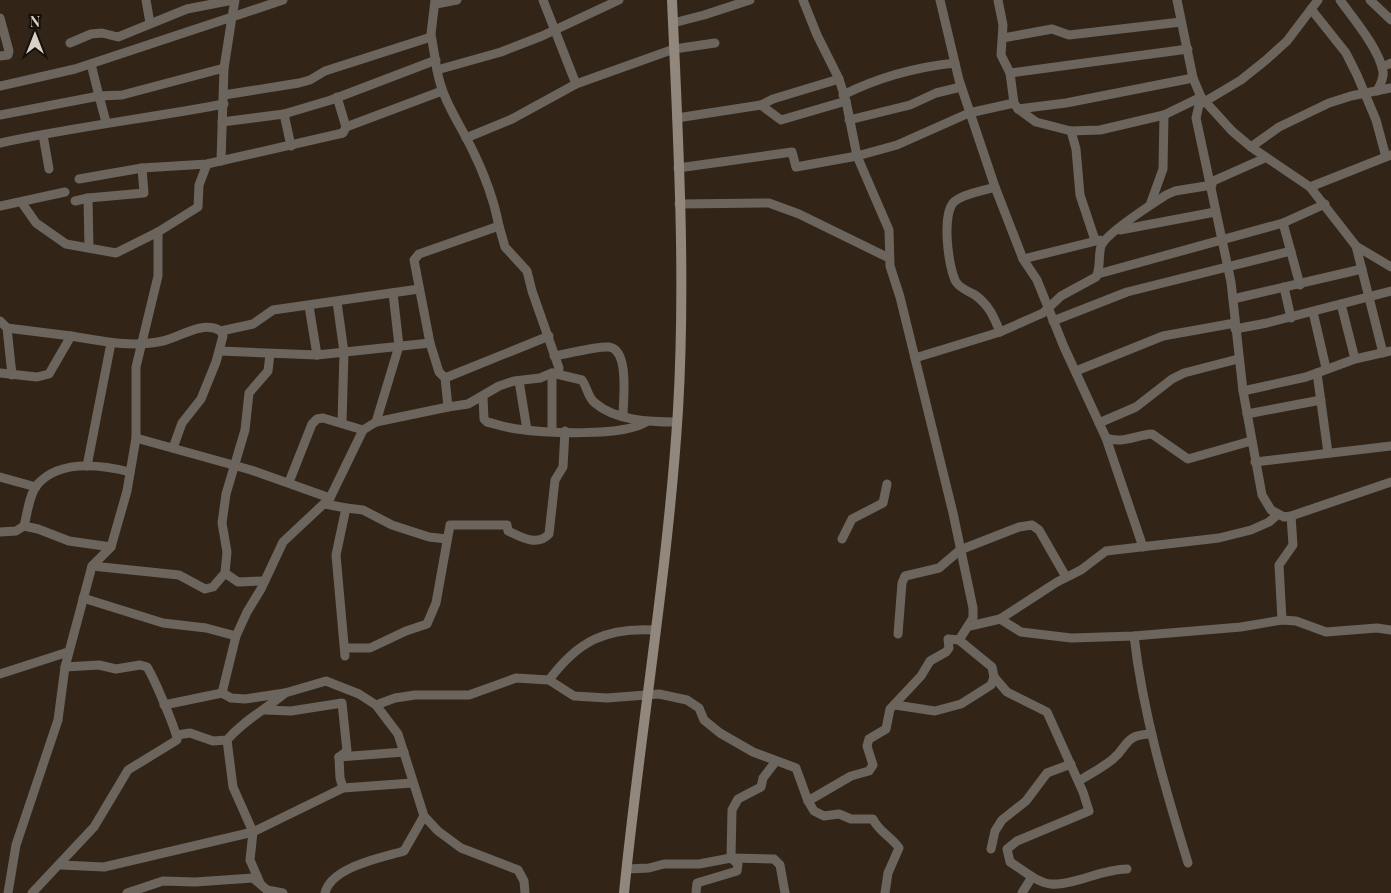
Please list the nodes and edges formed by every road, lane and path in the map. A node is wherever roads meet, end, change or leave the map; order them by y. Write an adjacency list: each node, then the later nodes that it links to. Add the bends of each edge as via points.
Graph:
1 (146, 0): 22 (street)
2 (234, 0): 18 (street); 22 (street, via 187,9)
3 (284, 0): 18 (street)
4 (457, 0): 16 (street)
5 (543, 0): 24 (street)
6 (619, 0): 24 (street)
7 (672, 0): 23 (street)
8 (750, 0): 23 (street)
9 (803, 0): 41 (street)
10 (940, 0): 33 (street)
11 (998, 0): 26 (street)
12 (1177, 0): 21 (street)
13 (1318, 0): 17 (street)
14 (1340, 0): 36 (street, via 1371,44)
15 (1370, 0): 20 (street)
16 (435, 2): 25 (street)
17 (1310, 9): 48 (street, via 1346,53); 52 (street, via 1287,41 1266,60 1241,80)
18 (232, 17): 35 (street); 37 (street)
19 (0, 18): 31 (street, via 9,51 8,55)
20 (1391, 20)
21 (1181, 22): 26 (street, via 1069,35 1052,29); 29 (street)
22 (150, 23): 27 (street, via 118,37 91,34)
23 (673, 23): 30 (street)
24 (554, 30): 38 (street, via 501,52); 42 (street)
25 (431, 37): 32 (street); 53 (street, via 325,71 310,80)
26 (1003, 38): 39 (street, via 1001,55)
27 (70, 42)
28 (715, 42): 30 (street)
29 (1188, 49): 39 (street); 40 (street)
30 (674, 50): 42 (street); 60 (street)
31 (0, 56)
32 (436, 60): 38 (street); 50 (street)
33 (955, 63): 44 (street); 51 (street, via 864,84)
34 (1391, 63): 36 (street)
35 (91, 64): 43 (street); 49 (street)
36 (1382, 67): 47 (street, via 1383,77)
37 (224, 68): 49 (street, via 122,95); 53 (street)
38 (437, 70): 46 (street)
39 (1010, 73): 55 (street)
40 (1193, 78): 52 (street); 55 (street, via 1066,103)
41 (839, 79): 51 (street); 54 (street)
42 (576, 84): 67 (street, via 512,119)
43 (0, 86)
44 (961, 87): 56 (street); 61 (street, via 936,93 910,105)
45 (1391, 88): 47 (street)
46 (442, 91): 64 (street); 67 (street)
47 (1377, 91): 48 (street)
48 (1364, 94): 70 (street, via 1322,106 1279,127); 72 (street)
49 (99, 96): 58 (street); 62 (street)
50 (337, 97): 57 (street); 64 (street)
51 (844, 98): 54 (street, via 781,120); 61 (street)
52 (1203, 99): 59 (street); 70 (street); 80 (street, via 1196,118)
53 (224, 100): 62 (street, via 154,117); 63 (street)
54 (760, 104): 60 (street)
55 (1016, 106): 56 (street); 65 (street, via 1036,122)
56 (969, 113): 71 (street, via 897,145); 81 (street)
57 (284, 114): 63 (street); 69 (street)
58 (0, 115)
59 (1164, 115): 65 (street, via 1105,129); 90 (street, via 1164,169)
60 (677, 118): 77 (street)
61 (849, 120): 71 (street)
62 (106, 122): 66 (street)
63 (222, 122): 74 (street)
64 (346, 126): 69 (street, via 343,133)
65 (1071, 131): 98 (street, via 1080,195)
66 (43, 135): 68 (street); 78 (street)
67 (466, 138): 94 (street)
68 (0, 143)
69 (291, 146): 74 (street)
70 (1251, 147): 73 (street)
71 (857, 156): 77 (street, via 796,168 792,152); 102 (street, via 889,230)
72 (1388, 156): 82 (street)
73 (1266, 158): 80 (street); 82 (street)
74 (221, 161): 75 (street)
75 (207, 164): 76 (street); 96 (street, via 199,185 198,207)
76 (142, 168): 79 (street); 84 (street, via 144,193)
77 (678, 168): 87 (street)
78 (49, 169)
79 (79, 179)
80 (1212, 184): 90 (street, via 1175,191); 92 (street)
81 (995, 187): 103 (street); 126 (street, via 958,199 950,206 946,218 957,283 992,312)
82 (1310, 187): 88 (street)
83 (65, 192): 86 (street)
84 (88, 198): 85 (street); 100 (street)
85 (75, 201)
86 (22, 203): 89 (street); 100 (street, via 36,223 58,239 66,244)
87 (679, 204): 102 (street, via 769,203); 159 (street)
88 (1325, 204): 93 (street); 99 (street)
89 (0, 206): 91 (street)
90 (1148, 208): 95 (street)
91 (0, 212)
92 (1215, 212): 95 (street); 97 (street)
93 (1284, 222): 97 (street); 101 (street)
94 (499, 226): 110 (street, via 415,256); 128 (street, via 505,247 530,277)
95 (1114, 231): 98 (street)
96 (158, 232): 100 (street, via 120,252); 130 (street, via 158,276)
97 (1222, 239): 104 (street); 107 (street)
98 (1099, 240): 103 (street); 107 (street)
99 (1356, 246): 105 (street); 106 (street)
100 (89, 248)
101 (1291, 251): 104 (street); 108 (street)
102 (890, 258): 139 (street)
103 (1023, 259): 118 (street)
104 (1228, 267): 114 (street); 122 (street, via 1127,292)
105 (1391, 267)
106 (1362, 269): 108 (street); 113 (street)
107 (1098, 274): 118 (street, via 1093,281 1061,296)
108 (1300, 284): 109 (street)
109 (1284, 288): 114 (street); 120 (street)
110 (419, 289): 112 (street); 131 (street)
111 (1391, 291): 113 (street)
112 (393, 293): 115 (street); 132 (street)
113 (1369, 296): 116 (street); 135 (street)
114 (1234, 298): 123 (street)
115 (337, 302): 117 (street); 134 (street)
116 (1341, 304): 119 (street); 141 (street)
117 (309, 306): 125 (street, via 273,310 253,324); 137 (street)
118 (1048, 310): 122 (street); 126 (street)
119 (1313, 312): 120 (street); 142 (street)
120 (1291, 318): 123 (street)
121 (0, 321): 124 (street)
122 (1053, 321): 143 (street)
123 (1235, 326): 140 (street); 143 (street, via 1163,336)
124 (7, 328): 127 (street); 147 (street)
125 (221, 331): 130 (street, via 199,328 180,336); 133 (street)
126 (1000, 332): 139 (street)
127 (71, 336): 129 (street); 147 (street, via 49,374 37,377)
128 (548, 336): 138 (street); 148 (street)
129 (111, 343): 130 (street); 173 (street)
130 (141, 343): 165 (street, via 136,367)
131 (430, 343): 132 (street); 148 (street)
132 (398, 346): 134 (street); 157 (street)
133 (220, 351): 136 (street); 169 (street, via 201,399 182,423)
134 (344, 352): 137 (street); 156 (street)
135 (1387, 352): 141 (street)
136 (270, 354): 137 (street); 172 (street, via 268,371 249,393 245,430)
137 (317, 355)
138 (554, 356): 146 (street, via 559,368); 155 (street, via 609,347 619,353 623,362)
139 (915, 358): 190 (street)
140 (1238, 359): 150 (street); 160 (street, via 1184,373 1136,407)
141 (1355, 359): 142 (street)
142 (1326, 368): 145 (street)
143 (1076, 371): 160 (street)
144 (0, 373): 147 (street)
145 (1317, 373): 150 (street); 152 (street)
146 (555, 374): 149 (street); 155 (street, via 582,380 594,403); 163 (street)
147 (12, 375)
148 (445, 378): 153 (street)
149 (519, 380): 151 (street, via 498,386); 162 (street)
150 (1243, 391): 154 (street)
151 (483, 397): 153 (street, via 468,404); 162 (street, via 487,422)
152 (1321, 400): 154 (street); 170 (street)
153 (448, 407): 157 (street)
154 (1247, 414): 167 (street)
155 (623, 416): 158 (street)
156 (342, 422): 161 (street); 176 (street, via 323,418 312,424)
157 (376, 422): 161 (street)
158 (646, 422): 159 (street); 164 (street, via 629,430)
159 (677, 422): 199 (street)
160 (1098, 423): 166 (street)
161 (363, 430): 180 (street)
162 (527, 430): 163 (street)
163 (552, 431): 164 (street)
164 (565, 431): 186 (street, via 564,468 555,480 549,534 544,540 521,537 508,531 507,525 450,525)
165 (136, 438): 169 (street); 174 (street)
166 (1106, 438): 167 (street, via 1126,440 1152,434 1188,459); 189 (street)
167 (1251, 440): 171 (street)
168 (1391, 446): 170 (street)
169 (173, 448): 172 (street)
170 (1328, 453): 171 (street)
171 (1254, 462): 182 (street, via 1265,503)
172 (235, 465): 176 (street); 192 (street, via 222,523 227,552)
173 (87, 466): 174 (street, via 98,465); 179 (street, via 50,475)
174 (130, 472): 188 (street)
175 (0, 476): 179 (street)
176 (289, 482): 180 (street)
177 (1391, 482): 183 (street)
178 (887, 484): 187 (street, via 883,502 852,519)
179 (36, 487): 184 (street)
180 (327, 501): 181 (street); 194 (street, via 283,542)
181 (346, 508): 186 (street, via 363,510 429,537); 186 (street, via 336,555 345,652 370,648 428,624 436,603)
182 (1277, 515): 183 (street); 189 (street, via 1251,530 1227,536)
183 (1291, 516): 197 (street, via 1293,545 1279,565)
184 (24, 526): 185 (street, via 16,531); 188 (street, via 69,541)
185 (0, 532)
186 (447, 539)
187 (842, 539)
188 (111, 547): 191 (street)
189 (1143, 547): 193 (street, via 1102,553)
190 (960, 550): 193 (street, via 1019,527 1032,526 1039,530); 198 (street, via 973,608); 201 (street, via 939,568 905,576)
191 (92, 566): 192 (street, via 179,575 205,589 213,587); 195 (street)
192 (225, 573): 194 (street, via 238,582)
193 (1066, 577): 196 (street)
194 (263, 581): 202 (street)
195 (83, 598): 202 (street, via 163,623 206,628); 205 (street)
196 (1000, 619): 198 (street); 203 (street, via 1012,628 1029,633 1072,638)
197 (1282, 620): 200 (street, via 1296,621 1326,632); 203 (street, via 1241,628)
198 (970, 626): 204 (street)
199 (655, 630): 209 (street, via 622,630 590,639 559,666); 212 (street)
200 (1391, 630)
201 (898, 634)
202 (236, 636): 210 (street)
203 (1134, 636): 217 (street, via 1140,687)
204 (960, 640): 208 (street, via 992,667); 215 (street, via 948,638 946,652 930,661)
205 (68, 652): 206 (street); 207 (street)
206 (65, 667): 214 (street, via 147,667); 238 (street, via 58,720 16,845)
207 (0, 674)
208 (994, 677): 215 (street, via 991,685 981,693 944,710); 223 (street, via 1007,692 1047,712)
209 (549, 680): 212 (street, via 574,696 607,698); 213 (street, via 516,678 469,695 415,695)
210 (222, 693): 211 (street, via 231,698 246,698); 214 (street)
211 (285, 693): 213 (street, via 326,680); 216 (street)
212 (647, 694): 222 (street, via 687,700 720,733); 234 (street)
213 (376, 704): 220 (street, via 398,734)
214 (164, 705): 218 (street)
215 (895, 706): 227 (street, via 888,715 886,729 869,739 867,746 873,765 869,771 851,776)
216 (265, 710): 219 (street, via 250,717); 221 (street, via 291,711 342,703 347,751)
217 (1151, 734): 224 (street, via 1138,735 1124,743 1116,757); 232 (street)
218 (177, 735): 219 (street, via 190,733 213,741); 233 (street, via 172,744 128,770 94,827)
219 (227, 740): 229 (street, via 234,787)
220 (404, 752): 221 (street); 225 (street)
221 (339, 757): 226 (street)
222 (776, 761): 227 (street, via 796,768); 231 (street, via 761,787 738,799 732,810)
223 (1071, 764): 224 (street); 230 (street, via 1047,773 1026,800 1002,820 995,831)
224 (1079, 781): 236 (street, via 1089,811 1032,833 1007,849 1010,862)
225 (412, 782): 226 (street); 228 (street)
226 (343, 788): 229 (street)
227 (808, 801): 247 (street, via 814,811 824,816 839,814 851,819 873,819 876,826 894,840 899,848 888,873)
228 (424, 816): 242 (street, via 404,851 332,878); 243 (street, via 461,848 518,870 524,880)
229 (253, 832): 233 (street, via 104,867); 237 (street, via 250,860 257,879)
230 (991, 849)
231 (731, 858): 234 (street); 245 (street, via 738,864 737,871 697,883); 246 (street, via 777,861)
232 (1188, 863)
233 (61, 865): 239 (street)
234 (627, 869): 244 (street)
235 (1128, 869): 236 (street, via 1111,869 1051,884)
236 (1032, 877): 248 (street)
237 (267, 890): 240 (street, via 253,878 163,881); 241 (street)
238 (8, 893)
239 (32, 893)
240 (127, 893)
241 (283, 893)
242 (324, 893)
243 (525, 893)
244 (624, 893)
245 (696, 893)
246 (785, 893)
247 (885, 893)
248 (1022, 893)

